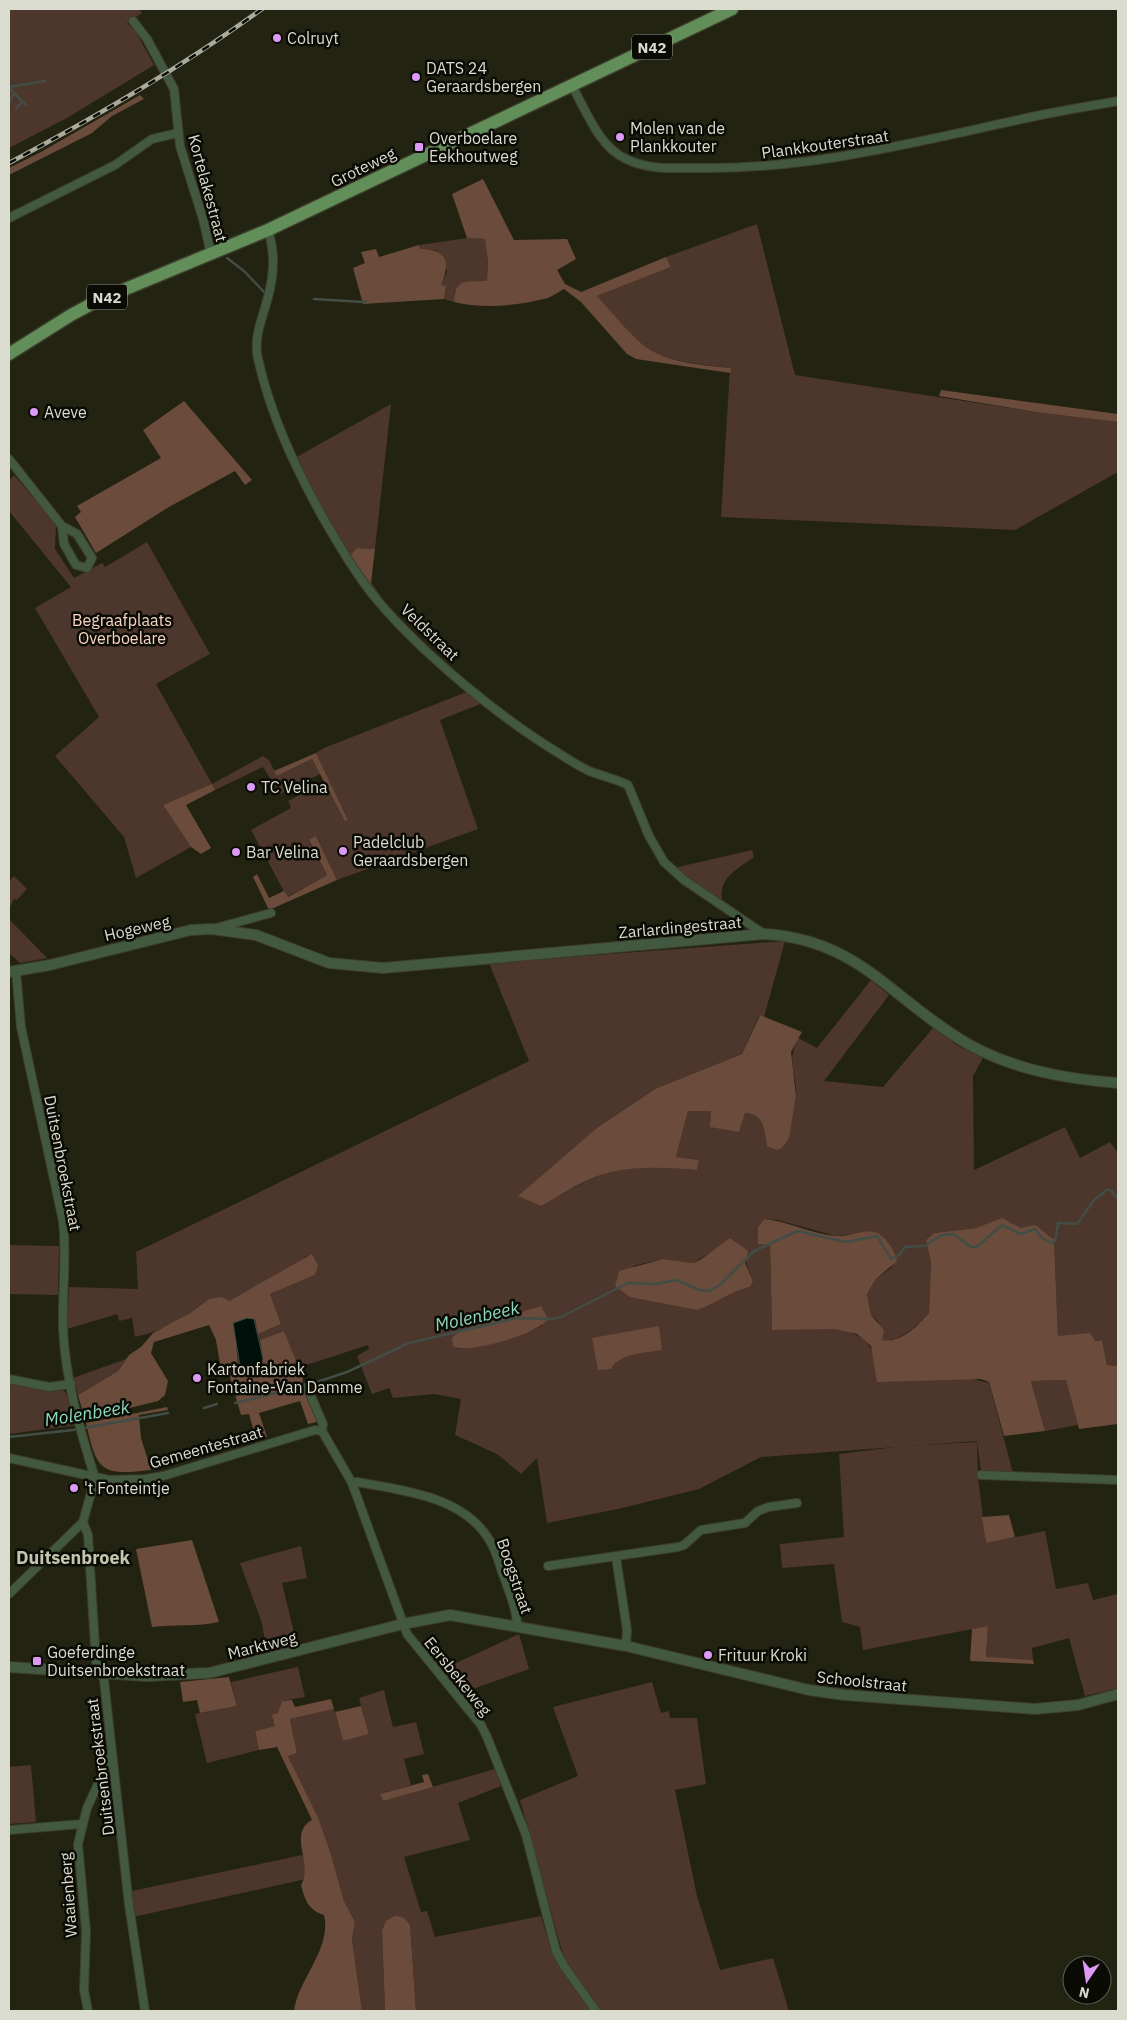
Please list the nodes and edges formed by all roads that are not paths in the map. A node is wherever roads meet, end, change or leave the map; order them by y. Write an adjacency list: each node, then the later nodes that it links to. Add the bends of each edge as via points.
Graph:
1 (732, 9): 3 (main road, Groteweg / N42)
2 (134, 21): 5 (street, Kortelakestraat, via 174,89)
3 (571, 84): 4 (street, Plankkouterstraat, via 600,136 611,149 626,159 658,168 785,166 908,145 1025,118); 7 (main road, Groteweg / N42)
4 (1118, 102)
5 (178, 133): 6 (street, via 152,139 115,165); 8 (street, Kortelakestraat)
6 (9, 218)
7 (268, 230): 8 (main road, Groteweg / N42); 14 (street, Veldstraat, via 273,256 272,274 257,338 257,357 282,438 298,472 364,582 379,602 436,658 516,724 573,762 628,785 649,836 664,862 684,880)
8 (211, 254): 9 (main road, Groteweg / N42, via 99,300)
9 (9, 354)
10 (9, 459): 11 (street)
11 (62, 526): 11 (street, via 64,544 76,565 87,568 92,558 77,534)
12 (271, 913): 13 (street, Hogeweg)
13 (212, 929): 14 (street, Zarlardingestraat, via 256,936 329,962 383,968); 15 (street, Hogeweg, via 191,930 50,965)
14 (764, 934): 16 (street, Zarlardingestraat, via 804,939 831,948 877,976 941,1027 1013,1063 1068,1079)
15 (12, 971): 18 (street, Duitsenbroekstraat, via 62,1221 65,1243 63,1326)
16 (1118, 1083)
17 (9, 1379): 18 (street, via 49,1386)
18 (71, 1384): 23 (street, Duitsenbroekstraat)
19 (307, 1387): 20 (street, Eersbekeweg, via 323,1424)
20 (322, 1431): 23 (street, Gemeentestraat, via 315,1430 163,1476 127,1481); 25 (street, Eersbekeweg)
21 (9, 1458): 23 (street, Gemeentestraat)
22 (981, 1474): 24 (street)
23 (95, 1478): 27 (street)
24 (1118, 1480)
25 (352, 1483): 31 (street, Eersbekeweg); 32 (street, Boogstraat, via 426,1496 457,1510 478,1526 496,1552)
26 (796, 1503): 28 (street, via 768,1507 745,1523 702,1530 678,1547)
27 (83, 1522): 30 (street); 35 (street, Duitsenbroekstraat, via 88,1530 96,1662)
28 (616, 1557): 29 (street); 33 (street, via 627,1630)
29 (548, 1566)
30 (9, 1594)
31 (403, 1624): 32 (street, Marktweg, via 450,1615); 35 (street, Marktweg, via 210,1674); 42 (street, Eersbekeweg, via 406,1634 481,1725 487,1737 526,1835 556,1950)
32 (517, 1625): 33 (street, Schoolstraat)
33 (626, 1646): 36 (street, Schoolstraat, via 809,1690 845,1695 1035,1709 1078,1706)
34 (9, 1667): 35 (street, Marktweg)
35 (103, 1674): 37 (street, Duitsenbroekstraat)
36 (1118, 1694)
37 (111, 1753): 38 (street, Waaienberg); 41 (street, Duitsenbroekstraat)
38 (82, 1824): 39 (street); 40 (street, Waaienberg, via 78,1844 86,1930 84,1990)
39 (9, 1830)
40 (88, 2011)
41 (145, 2011)
42 (596, 2011)

